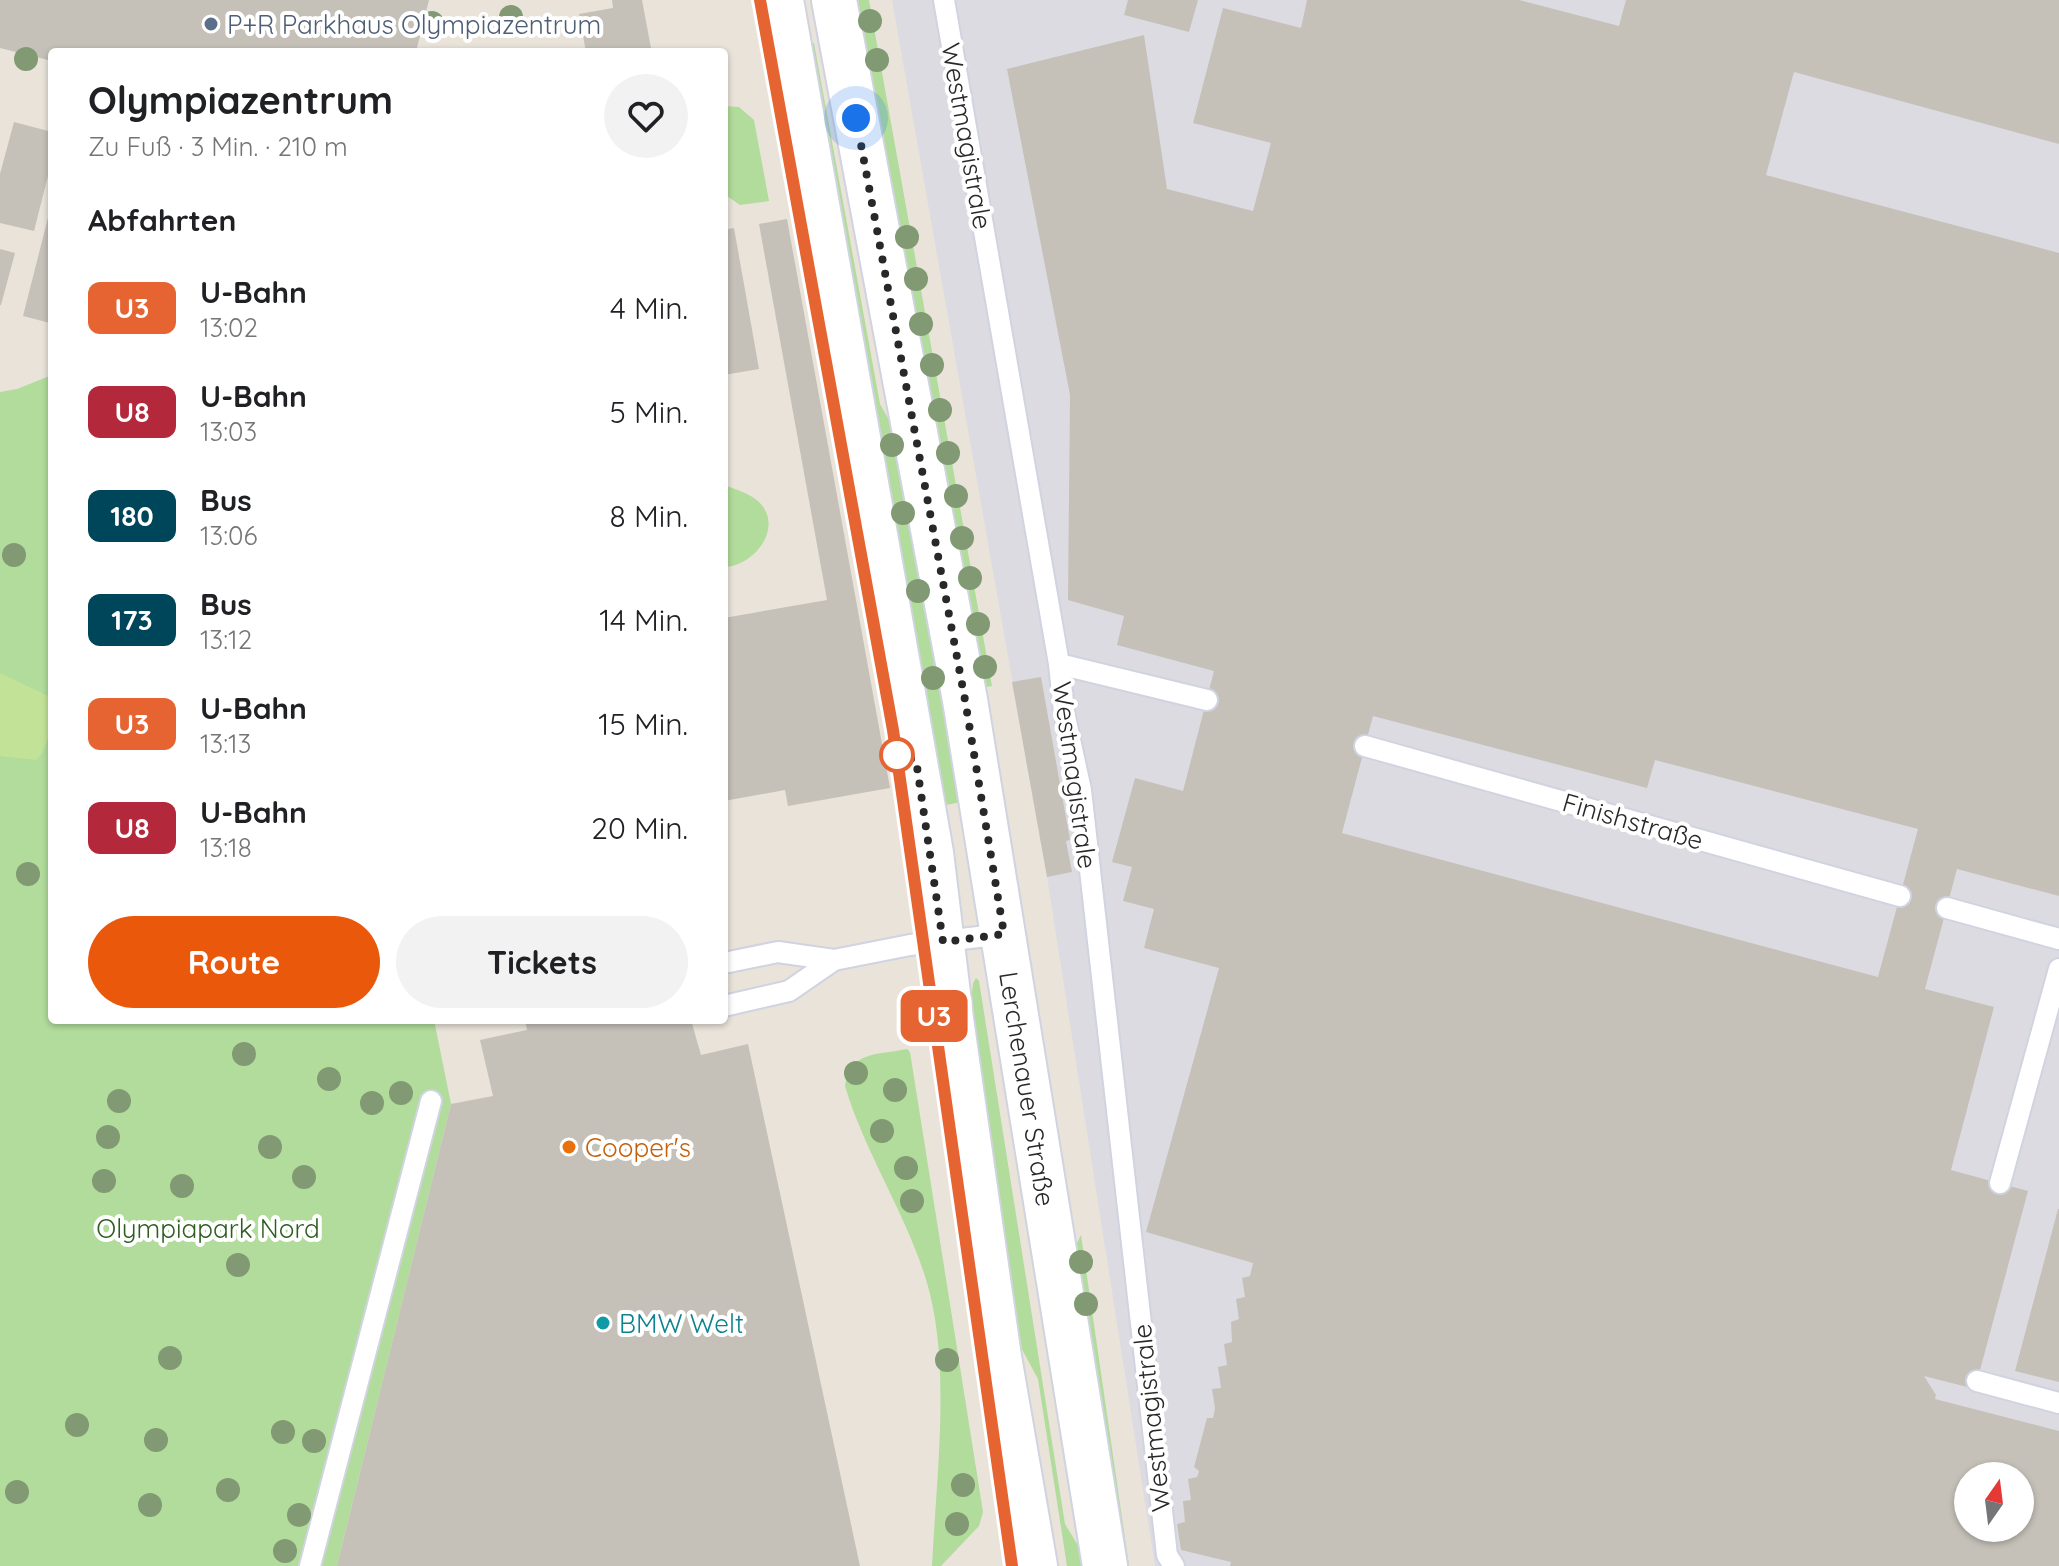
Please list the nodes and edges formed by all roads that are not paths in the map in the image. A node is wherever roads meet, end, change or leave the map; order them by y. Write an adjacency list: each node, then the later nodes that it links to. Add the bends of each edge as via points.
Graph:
1 (781, 0): 11 (main road, via 919,775)
2 (834, 0): 9 (main road, Lerchenauer Straße)
3 (944, 0): 4 (lane, Westmagistrale)
4 (1059, 664): 5 (lane); 20 (lane, Westmagistrale, via 1081,790)
5 (1207, 700)
6 (1365, 746): 7 (lane, Finishstraße)
7 (1900, 896)
8 (1947, 908): 10 (lane)
9 (1004, 934): 11 (lane); 23 (main road, Lerchenauer Straße)
10 (2059, 939)
11 (943, 942): 12 (lane); 22 (main road, via 999,1357)
12 (834, 960): 13 (lane, via 778,952); 15 (lane, via 789,991)
13 (728, 962)
14 (2059, 969): 17 (lane)
15 (728, 1005)
16 (431, 1101): 21 (lane)
17 (2000, 1183)
18 (1977, 1381): 19 (lane)
19 (2059, 1403)
20 (1170, 1561)
21 (310, 1566)
22 (1035, 1566)
23 (1105, 1566)

